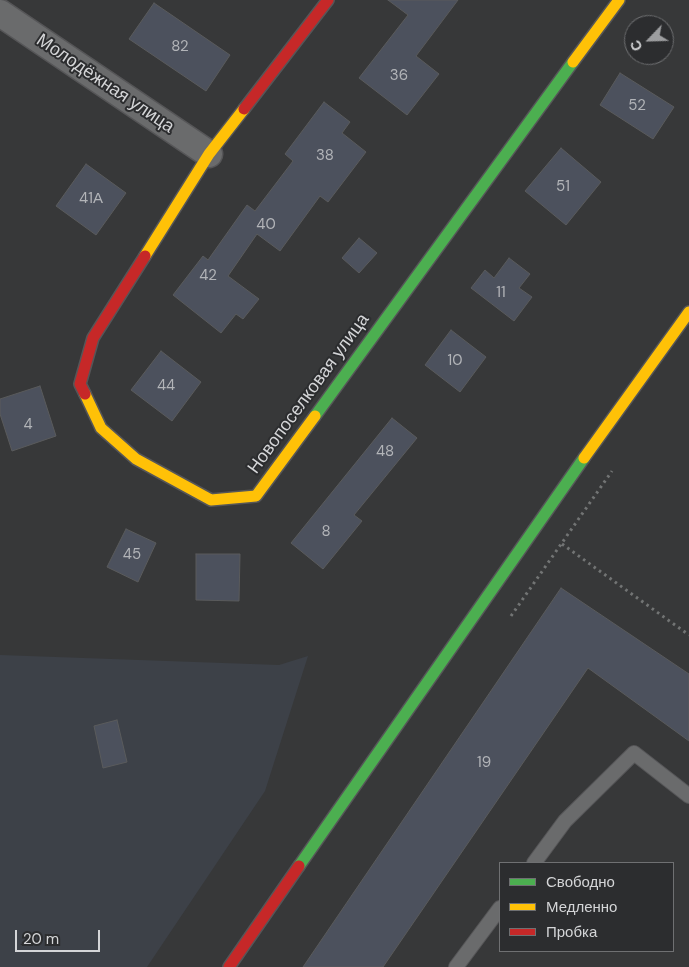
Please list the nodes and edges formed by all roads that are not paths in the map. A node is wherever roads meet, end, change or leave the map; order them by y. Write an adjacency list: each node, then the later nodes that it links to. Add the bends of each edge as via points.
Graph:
1 (328, 0): 4 (street, Новопоселковая улица)
2 (620, 0): 4 (street, Новопоселковая улица, via 256,496 211,500 136,459 102,428 80,384 93,338)
3 (0, 13): 4 (street, Молодёжная улица)
4 (209, 154)
5 (689, 312): 9 (street)
6 (689, 796): 7 (lane, via 634,753 565,821)
7 (535, 862)
8 (499, 909): 10 (lane)
9 (229, 967)
10 (456, 967)

